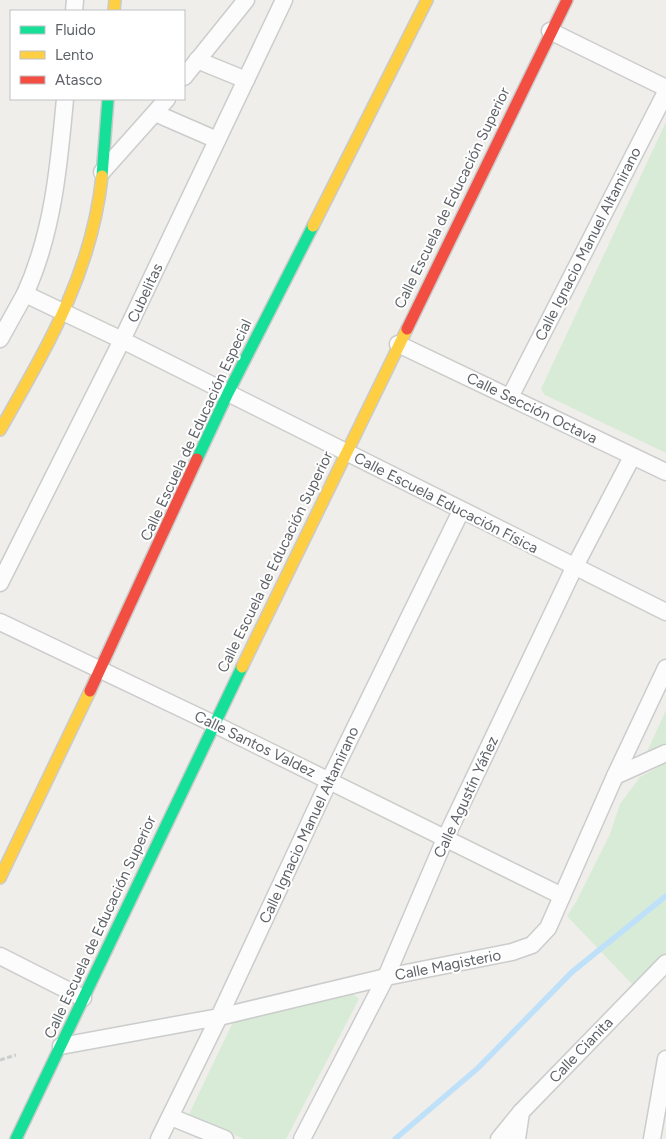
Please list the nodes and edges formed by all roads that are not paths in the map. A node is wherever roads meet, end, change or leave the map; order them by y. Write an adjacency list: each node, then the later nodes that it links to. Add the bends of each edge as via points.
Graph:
1 (246, 0): 6 (street)
2 (284, 0): 8 (street, Cubelitas)
3 (427, 0): 21 (street, Calle Escuela de Educación Especial)
4 (567, 0): 5 (street, Calle Escuela de Educación Superior)
5 (550, 32): 9 (street); 20 (street, Calle Escuela de Educación Superior)
6 (198, 60): 7 (street); 8 (street)
7 (185, 76)
8 (246, 80): 14 (street, Cubelitas)
9 (666, 90): 22 (street, Calle Ignacio Manuel Altamirano)
10 (66, 100): 16 (street, via 48,230 38,267)
11 (108, 100): 15 (street)
12 (165, 100): 13 (street)
13 (155, 113): 14 (street); 15 (street)
14 (217, 140): 19 (street, Cubelitas)
15 (102, 172): 17 (street, via 94,230)
16 (25, 294): 17 (street, Calle Escuela Educación Física); 18 (street)
17 (66, 313): 19 (street, Calle Escuela Educación Física); 23 (street)
18 (0, 338)
19 (122, 340): 21 (street, Calle Escuela Educación Física); 29 (street, Cubelitas)
20 (398, 344): 22 (street, Calle Sección Octava); 24 (street, Calle Escuela de Educación Superior)
21 (228, 394): 24 (street, Calle Escuela Educación Física); 33 (street, Calle Escuela de Educación Especial)
22 (510, 397): 25 (street, Calle Sección Octava)
23 (0, 430)
24 (345, 452): 27 (street, Calle Escuela Educación Física); 34 (street, Calle Escuela de Educación Superior)
25 (632, 456): 26 (street, Calle Sección Octava); 28 (street, Calle Agustín Yáñez)
26 (666, 472)
27 (461, 511): 28 (street, Calle Escuela Educación Física); 37 (street, Calle Ignacio Manuel Altamirano)
28 (574, 568): 30 (street, Calle Escuela Educación Física); 38 (street, Calle Agustín Yáñez)
29 (0, 583)
30 (666, 612)
31 (0, 622): 33 (street, Calle Santos Valdez)
32 (666, 668): 36 (street, Calle Magisterio)
33 (100, 669): 34 (street, Calle Santos Valdez); 39 (street, Calle Escuela de Educación Especial)
34 (214, 724): 37 (street, Calle Santos Valdez); 44 (street, Calle Escuela de Educación Superior)
35 (666, 753): 36 (street)
36 (615, 776): 40 (street, Calle Magisterio)
37 (329, 781): 38 (street, Calle Santos Valdez); 45 (street, Calle Ignacio Manuel Altamirano)
38 (446, 839): 40 (street, Calle Santos Valdez); 43 (street, Calle Agustín Yáñez)
39 (0, 878)
40 (562, 896): 43 (street, Calle Magisterio, via 548,928 532,945 512,952)
41 (0, 956): 44 (street)
42 (666, 963): 48 (street, Calle Cianita)
43 (386, 977): 45 (street, Calle Magisterio); 53 (street, Calle Agustín Yáñez)
44 (83, 998): 46 (street, Calle Escuela de Educación Superior)
45 (219, 1017): 46 (street, Calle Magisterio); 49 (street, Calle Ignacio Manuel Altamirano)
46 (61, 1046): 50 (street, Calle Escuela de Educación Superior)
47 (666, 1058): 56 (street)
48 (521, 1112): 54 (street, Calle Cianita); 55 (street)
49 (171, 1117): 51 (street, Calle Ignacio Manuel Altamirano); 52 (street)
50 (16, 1139)
51 (159, 1139)
52 (225, 1139)
53 (302, 1139)
54 (498, 1139)
55 (517, 1139)
56 (652, 1139)

